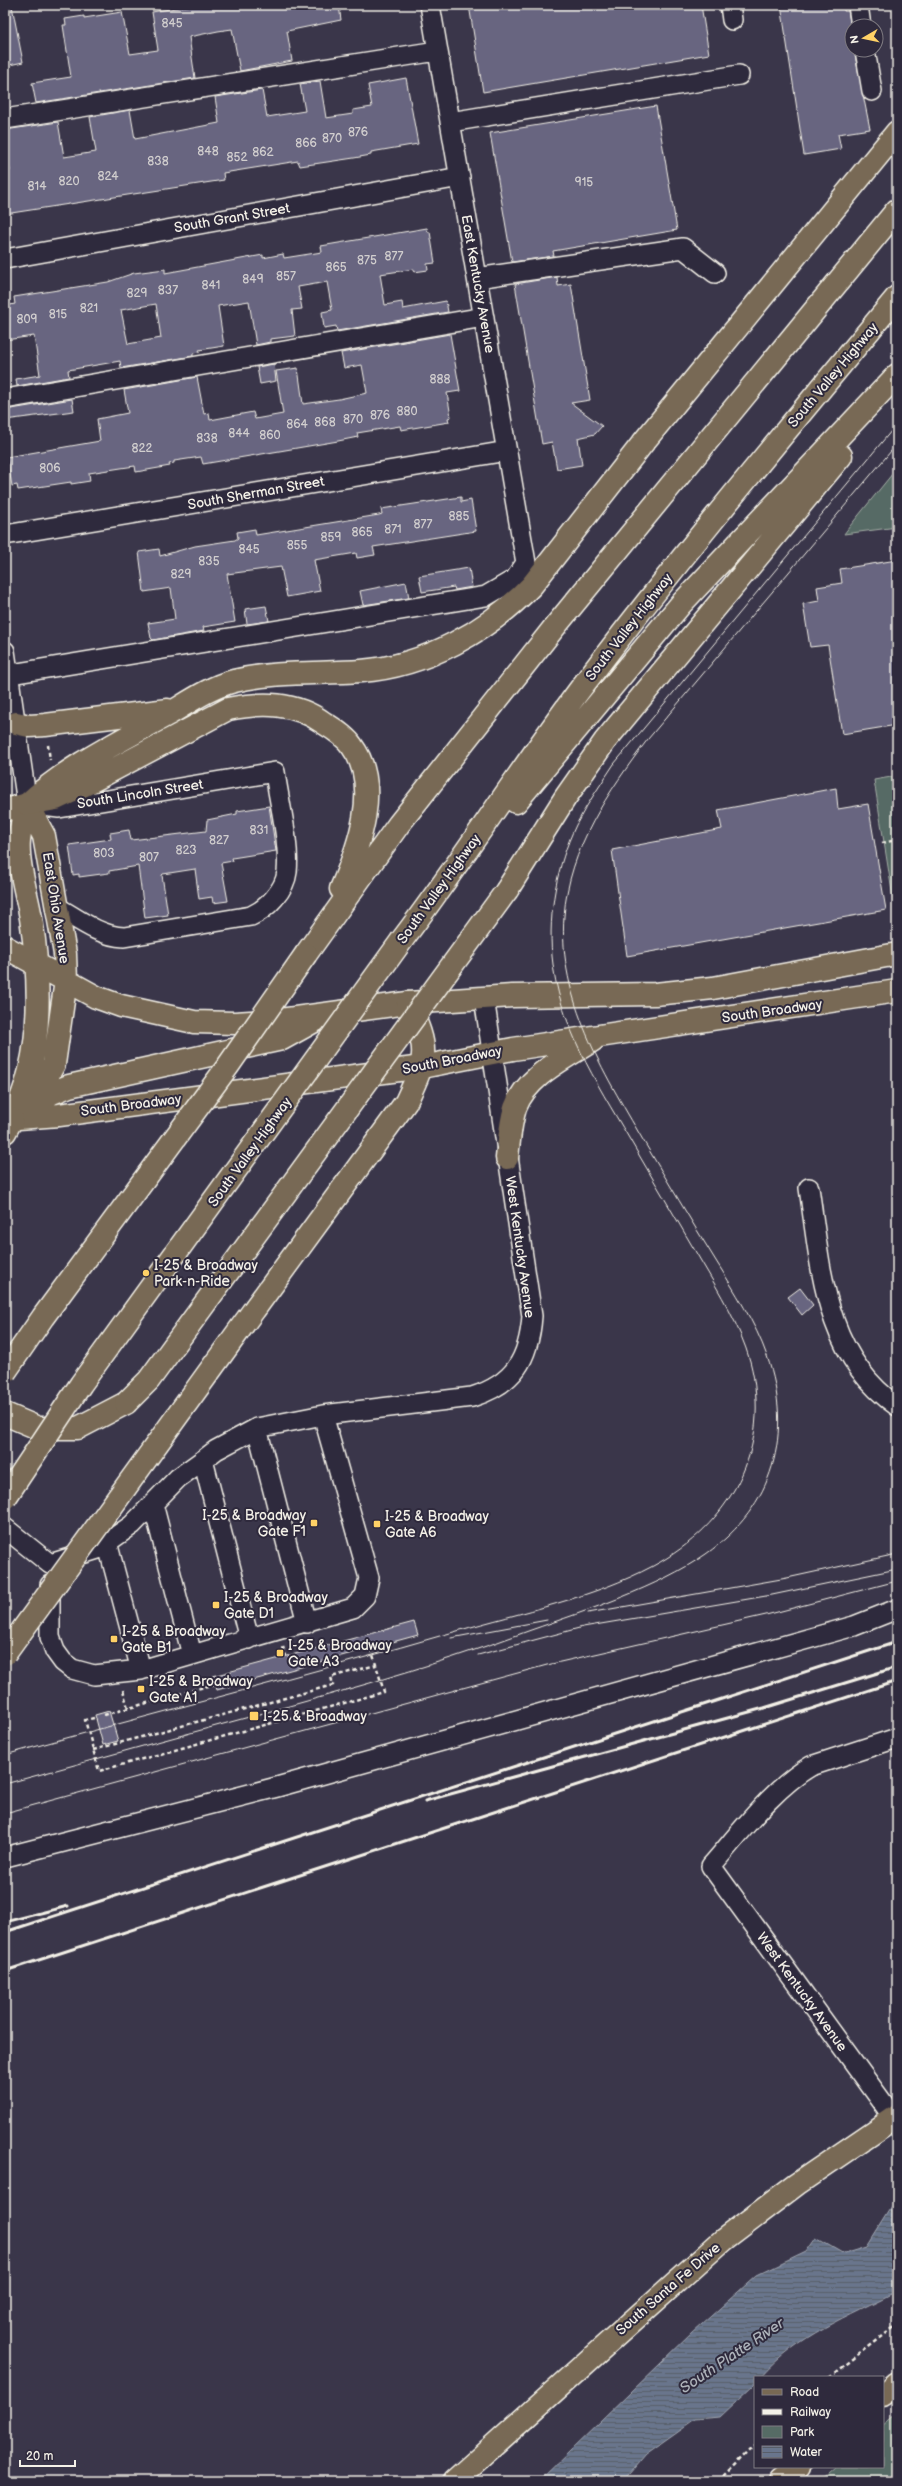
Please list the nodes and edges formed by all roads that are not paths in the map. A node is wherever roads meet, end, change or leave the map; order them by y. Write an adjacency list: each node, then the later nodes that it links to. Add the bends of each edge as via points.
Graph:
1 (858, 5): 3 (street)
2 (430, 6): 4 (street, East Kentucky Avenue)
3 (860, 18)
4 (437, 51): 8 (street); 9 (street, East Kentucky Avenue)
5 (866, 58): 7 (street)
6 (739, 74): 9 (street)
7 (872, 91)
8 (5, 119)
9 (450, 122): 11 (street, East Kentucky Avenue)
10 (897, 132): 25 (main road, via 646,439 532,585 513,605 466,637 418,660 390,668 272,674 248,678 215,687)
11 (460, 177): 13 (street, South Grant Street); 15 (street, East Kentucky Avenue)
12 (897, 210): 32 (main road, via 538,647 399,824)
13 (5, 259)
14 (715, 273): 15 (street, via 682,248)
15 (477, 278): 17 (street, East Kentucky Avenue)
16 (897, 297): 29 (main road, South Valley Highway, via 676,567 592,675)
17 (484, 317): 20 (street); 21 (street, East Kentucky Avenue)
18 (897, 376): 29 (main road, via 681,604 550,763)
19 (897, 388): 49 (main road, bridge, via 605,741 565,798 507,890 149,1380 126,1402 78,1428 38,1428)
20 (5, 399)
21 (507, 451): 22 (street, South Sherman Street); 24 (street, East Kentucky Avenue, via 526,563 515,579 486,596)
22 (5, 535)
23 (5, 651): 24 (street, East Ohio Avenue)
24 (7, 675): 26 (street, East Ohio Avenue)
25 (179, 708): 26 (main road, via 45,725 29,726); 27 (main road, via 77,765)
26 (16, 723): 27 (street, East Ohio Avenue)
27 (27, 804): 28 (main road, South Lincoln Street); 30 (main road, East Ohio Avenue, via 44,836); 30 (street, South Lincoln Street, via 59,808 275,772 287,853 287,874 281,888 260,912 251,916 112,937); 32 (main road, via 56,799 228,709 249,704 274,704 296,708 318,718 353,746 366,785 363,830 356,854 340,891); 34 (main road, East Ohio Avenue, via 19,847 31,919)
28 (5, 810)
29 (437, 894): 53 (main road, South Valley Highway, bridge, via 80,1384)
30 (57, 907): 35 (main road, East Ohio Avenue, via 65,954)
31 (5, 947): 34 (main road)
32 (306, 954): 47 (main road, bridge, via 228,1066)
33 (897, 954): 37 (main road, via 713,988 654,994)
34 (35, 964): 35 (main road); 43 (main road, East Ohio Avenue, via 38,1002 36,1034)
35 (66, 980): 39 (main road, via 96,997 121,1006 194,1022 280,1020); 43 (main road, East Ohio Avenue, via 54,1064 48,1075)
36 (897, 991): 40 (main road, South Broadway)
37 (484, 998): 38 (main road); 41 (street, West Kentucky Avenue)
38 (408, 1003): 39 (main road); 42 (main road, via 421,1031 424,1049)
39 (329, 1012): 44 (main road, via 282,1039 69,1086 52,1093)
40 (599, 1036): 41 (main road, South Broadway); 45 (main road, via 540,1074 529,1087 515,1107)
41 (492, 1052): 42 (main road, South Broadway); 45 (street, West Kentucky Avenue)
42 (422, 1067): 44 (main road, South Broadway); 61 (main road, bridge, via 406,1102)
43 (23, 1098): 44 (main road, East Ohio Avenue)
44 (7, 1123)
45 (507, 1158): 50 (street, West Kentucky Avenue, via 532,1316 526,1353 516,1370 502,1384 472,1397)
46 (809, 1188): 48 (street, via 823,1281 829,1310 840,1338 854,1363 868,1380)
47 (5, 1372)
48 (897, 1406)
49 (5, 1414)
50 (323, 1415): 51 (street, West Kentucky Avenue); 59 (street, via 368,1572 368,1584 365,1596 354,1608)
51 (257, 1428): 52 (street, West Kentucky Avenue); 59 (street)
52 (203, 1460): 54 (street, West Kentucky Avenue, via 178,1478); 60 (street)
53 (5, 1498)
54 (153, 1504): 56 (street, West Kentucky Avenue, via 132,1525); 62 (street)
55 (5, 1528): 57 (street)
56 (106, 1542): 57 (street, West Kentucky Avenue, via 98,1549); 63 (street)
57 (50, 1564): 63 (street, via 50,1637 62,1662 72,1669 94,1675)
58 (897, 1608): 65 (street, via 854,1626 293,1782)
59 (307, 1623): 60 (street)
60 (249, 1639): 62 (street)
61 (5, 1654)
62 (192, 1655): 63 (street)
63 (141, 1670)
64 (897, 1738): 66 (street, West Kentucky Avenue, via 810,1766 799,1773 710,1866)
65 (5, 1857)
66 (896, 2117): 70 (main road, South Santa Fe Drive, via 797,2184 723,2240)
67 (897, 2383): 68 (main road)
68 (884, 2393)
69 (797, 2468): 71 (main road)
70 (454, 2481)
71 (782, 2481)

